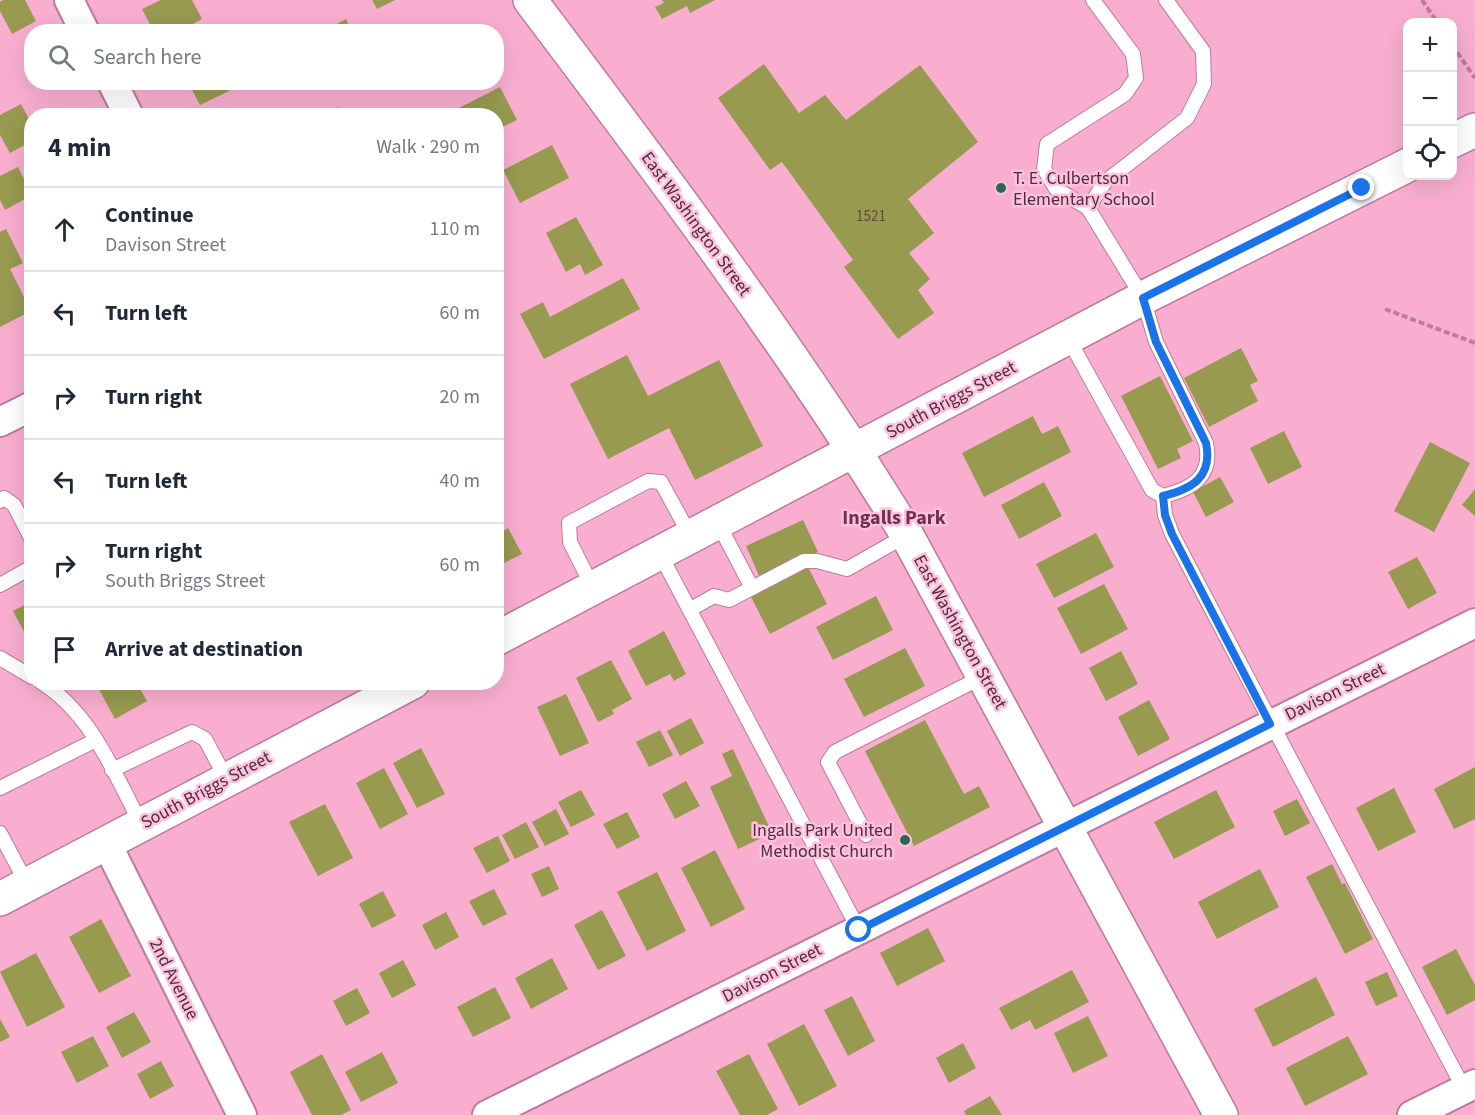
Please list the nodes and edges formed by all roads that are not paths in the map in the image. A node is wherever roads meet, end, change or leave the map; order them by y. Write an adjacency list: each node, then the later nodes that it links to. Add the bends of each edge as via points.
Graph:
1 (69, 0): 5 (street)
2 (530, 0): 16 (street, East Washington Street, via 785,346)
3 (1094, 0): 11 (lane, via 1133,54 1136,78 1125,94 1047,144 1044,169 1056,189)
4 (1166, 0): 11 (lane, via 1203,51 1204,84 1187,118 1105,182)
5 (81, 24)
6 (116, 90): 7 (street)
7 (125, 108)
8 (1475, 130): 9 (street)
9 (1457, 139)
10 (1403, 167): 12 (street, South Briggs Street)
11 (1088, 208): 12 (lane)
12 (1143, 298): 13 (street, South Briggs Street); 17 (lane, via 1156,342 1209,456 1196,483)
13 (1068, 338): 16 (street, South Briggs Street); 17 (lane, via 1152,490)
14 (24, 410): 15 (street)
15 (0, 422)
16 (856, 452): 20 (street, South Briggs Street); 21 (street, East Washington Street)
17 (1163, 496): 35 (lane, via 1172,534)
18 (0, 501): 19 (lane, via 4,498 14,505)
19 (24, 524)
20 (705, 530): 22 (street, South Briggs Street); 25 (lane, via 661,482 648,481 569,523 570,542); 26 (lane)
21 (907, 536): 26 (lane, via 847,569 804,561); 32 (street, East Washington Street)
22 (660, 554): 25 (street, South Briggs Street); 27 (lane)
23 (24, 572): 24 (lane)
24 (0, 585)
25 (593, 588): 29 (street, South Briggs Street)
26 (752, 588): 27 (lane, via 729,600 714,596)
27 (691, 609): 46 (lane)
28 (1475, 622): 35 (street, Davison Street)
29 (504, 635)
30 (0, 658): 31 (lane)
31 (24, 672)
32 (984, 676): 41 (street, East Washington Street); 43 (lane, via 835,752 828,762)
33 (53, 690): 36 (lane, via 79,713)
34 (398, 690): 38 (street, South Briggs Street)
35 (1270, 724): 41 (street, Davison Street); 47 (lane)
36 (96, 740): 37 (lane); 39 (lane)
37 (112, 770): 38 (lane, via 192,732 205,739); 40 (lane)
38 (227, 780): 40 (street, South Briggs Street)
39 (0, 788)
40 (141, 824): 44 (street, South Briggs Street)
41 (1066, 826): 46 (street, Davison Street); 50 (street, East Washington Street)
42 (0, 833): 45 (lane)
43 (866, 835)
44 (106, 842): 45 (street, South Briggs Street); 48 (street, 2nd Avenue)
45 (14, 892)
46 (859, 930): 49 (street, Davison Street)
47 (1470, 1086): 51 (street)
48 (242, 1115)
49 (487, 1115)
50 (1221, 1115)
51 (1412, 1115)

